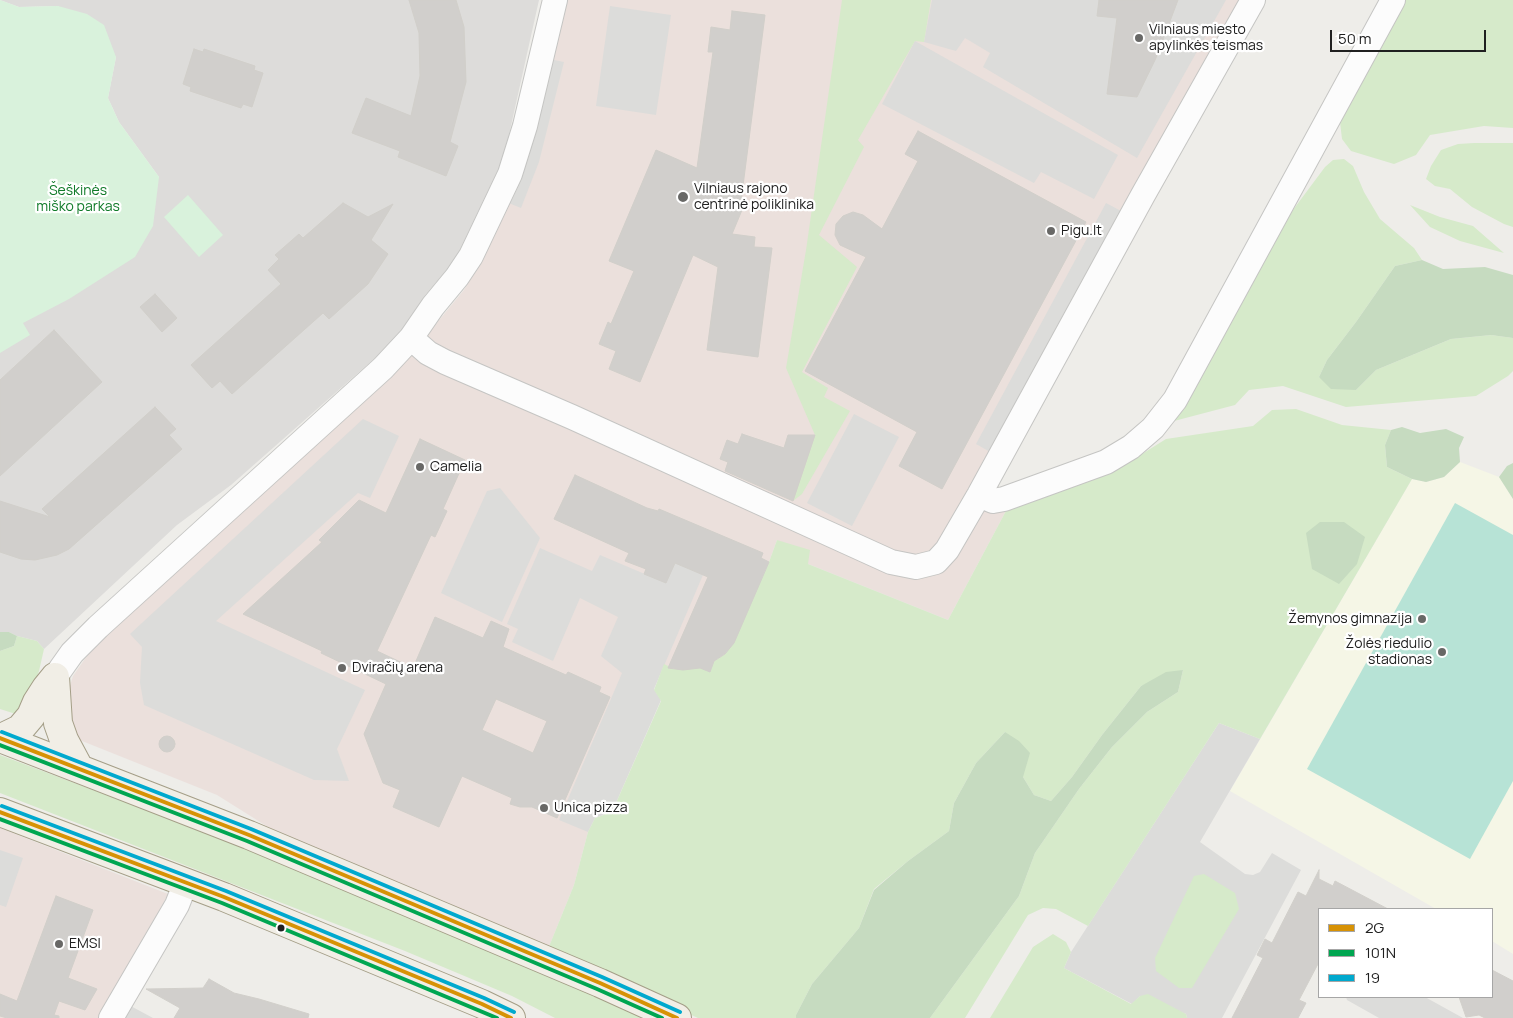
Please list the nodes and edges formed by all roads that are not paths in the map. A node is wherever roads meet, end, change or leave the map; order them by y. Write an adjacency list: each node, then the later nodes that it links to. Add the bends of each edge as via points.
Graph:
1 (555, 0): 4 (street, via 525,126 510,174 471,256)
2 (1253, 0): 5 (street)
3 (1393, 0): 5 (street, via 1175,400 1153,428 1131,448 1106,462 1004,499 993,501)
4 (411, 338): 5 (street, via 445,362 572,416 892,562 916,567 936,562 947,550); 6 (street, via 383,368 98,627 72,653)
5 (979, 495)
6 (55, 678): 7 (main road, via 26,723); 8 (main road, via 58,723)
7 (0, 738): 8 (main road)
8 (79, 768): 13 (main road, via 258,839)
9 (0, 812): 10 (main road)
10 (186, 882): 11 (street, via 177,905); 12 (main road)
11 (111, 1018)
12 (511, 1018)
13 (677, 1018)

